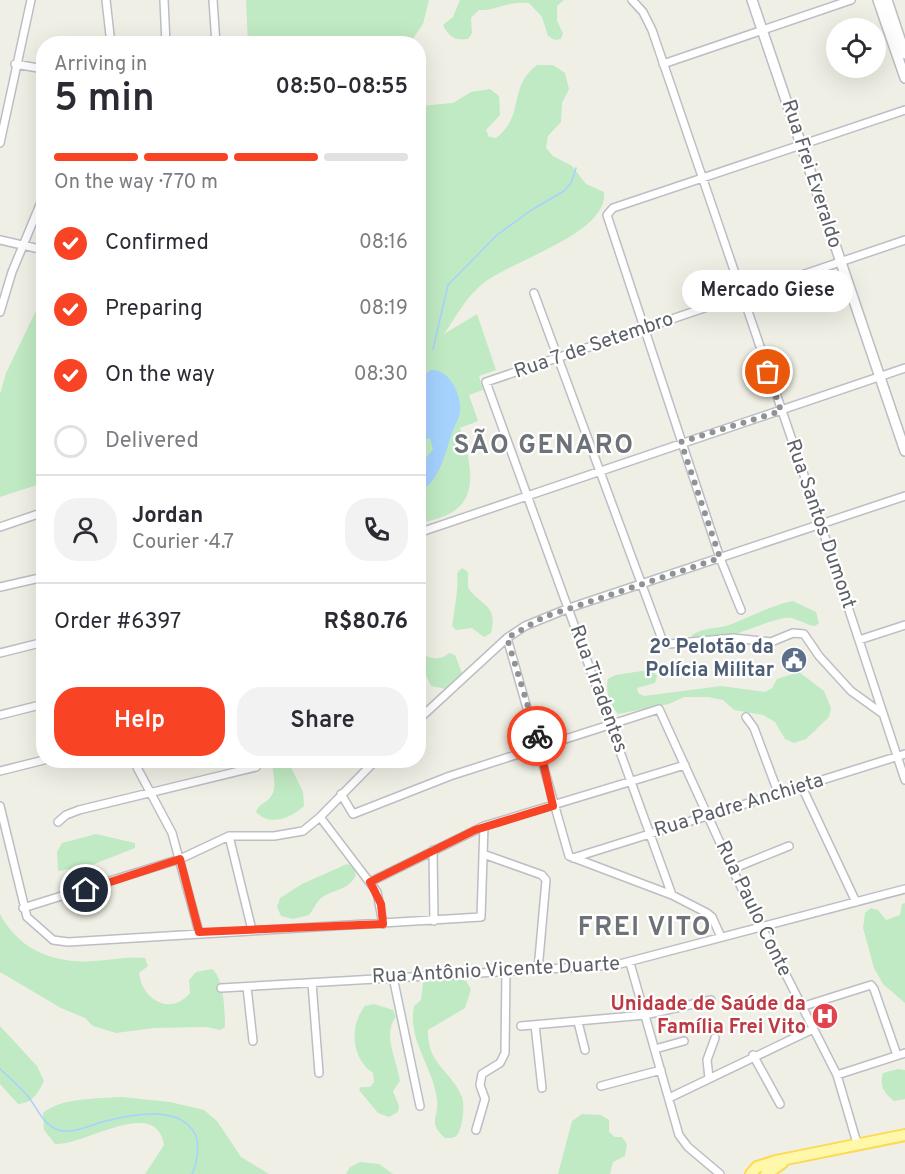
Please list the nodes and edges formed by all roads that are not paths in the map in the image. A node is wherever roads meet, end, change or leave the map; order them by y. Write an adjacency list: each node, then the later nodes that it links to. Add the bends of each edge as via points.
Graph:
1 (31, 0): 15 (street)
2 (106, 0): 11 (street)
3 (164, 0): 12 (street)
4 (213, 0): 13 (street)
5 (632, 0): 16 (street, Rua Santos Dumont, via 652,30)
6 (752, 0): 10 (street, Rua Frei Everaldo)
7 (851, 0): 10 (street)
8 (878, 0): 18 (street)
9 (887, 0): 14 (street)
10 (763, 30): 16 (street); 21 (street, Rua Frei Everaldo)
11 (110, 36)
12 (166, 36)
13 (215, 36)
14 (905, 54)
15 (15, 64): 17 (street); 20 (street)
16 (663, 64): 22 (street, Rua Santos Dumont)
17 (36, 68)
18 (905, 78)
19 (905, 110): 21 (street)
20 (0, 143)
21 (802, 145): 22 (street); 28 (street, Rua Frei Everaldo)
22 (702, 178): 30 (street, Rua Santos Dumont); 32 (street, via 609,210 607,219)
23 (36, 214): 26 (street)
24 (0, 240): 26 (street)
25 (905, 240): 28 (street, Rua 7 de Setembro)
26 (23, 246): 27 (street); 31 (street)
27 (36, 248)
28 (840, 261): 30 (street, Rua 7 de Setembro); 35 (street, Rua Frei Everaldo)
29 (534, 293): 33 (street)
30 (742, 295): 32 (street, Rua 7 de Setembro); 37 (street, Rua Santos Dumont)
31 (0, 312)
32 (644, 329): 33 (street, Rua 7 de Setembro); 38 (street)
33 (558, 359): 36 (street, Rua 7 de Setembro); 40 (street)
34 (905, 368): 35 (street)
35 (879, 376): 37 (street); 39 (street, Rua Frei Everaldo)
36 (486, 382): 41 (street, Rua Tiradentes)
37 (781, 411): 38 (street); 44 (street, Rua Santos Dumont)
38 (681, 442): 40 (street); 47 (street)
39 (905, 451)
40 (598, 471): 41 (street); 49 (street)
41 (528, 495): 46 (street); 51 (street, Rua Tiradentes)
42 (905, 496): 44 (street)
43 (36, 515): 45 (street)
44 (821, 525): 47 (street); 55 (street, Rua Santos Dumont)
45 (0, 527)
46 (426, 530)
47 (720, 558): 49 (street); 52 (street)
48 (36, 579): 50 (street)
49 (642, 584): 51 (street); 60 (street, via 663,642 732,638 771,642 793,633 804,634 850,691)
50 (0, 587)
51 (569, 608): 54 (street); 63 (street, Rua Tiradentes)
52 (741, 610)
53 (905, 625): 55 (street)
54 (507, 638): 59 (street); 64 (street)
55 (859, 640): 60 (street, Rua Santos Dumont)
56 (36, 644): 57 (street)
57 (0, 653)
58 (36, 706): 61 (street)
59 (426, 712)
60 (883, 714): 65 (street, Rua Santos Dumont)
61 (0, 715)
62 (746, 717): 77 (street, via 754,728)
63 (610, 724): 64 (street); 67 (street, Rua Paulo Conte, via 659,710); 73 (street, Rua Tiradentes)
64 (540, 747): 76 (street, via 352,814); 79 (street)
65 (901, 755): 72 (street, Rua Santos Dumont); 74 (street, Rua Padre Anchieta)
66 (36, 762): 71 (street)
67 (685, 765): 73 (street); 80 (street, Rua Paulo Conte)
68 (137, 768): 75 (street)
69 (252, 768): 75 (street)
70 (368, 768): 76 (street)
71 (0, 771)
72 (905, 780)
73 (631, 782): 79 (street); 84 (street, Rua Tiradentes)
74 (802, 787): 77 (street, Rua Padre Anchieta); 95 (street)
75 (150, 792): 82 (street, via 79,810); 90 (street, via 172,833)
76 (341, 794): 81 (street)
77 (778, 795): 80 (street, Rua Padre Anchieta)
78 (0, 806): 96 (street)
79 (553, 806): 83 (street); 89 (street, via 569,856)
80 (708, 814): 84 (street, Rua Padre Anchieta); 91 (street, Rua Paulo Conte)
81 (320, 817): 85 (street, via 303,831 288,835); 92 (street)
82 (58, 822)
83 (484, 826): 87 (street); 88 (street)
84 (650, 834): 89 (street, Rua Padre Anchieta); 94 (street, Rua Tiradentes)
85 (229, 836): 90 (street); 100 (street)
86 (789, 846): 91 (street)
87 (433, 850): 92 (street); 97 (street)
88 (483, 854): 97 (street, via 481,917); 104 (street, via 542,875 546,880)
89 (573, 858): 94 (street)
90 (180, 859): 96 (street); 101 (street)
91 (732, 869): 99 (street, Rua Paulo Conte)
92 (370, 882): 98 (street, via 379,898)
93 (905, 889): 95 (street, Rua Antônio Vicente Duarte)
94 (672, 895): 102 (street, via 707,913)
95 (856, 902): 99 (street, Rua Antônio Vicente Duarte)
96 (23, 908): 101 (street, via 33,925 53,940)
97 (434, 921): 98 (street)
98 (383, 924): 100 (street)
99 (760, 927): 102 (street, Rua Antônio Vicente Duarte); 111 (street, Rua Paulo Conte)
100 (252, 930): 101 (street)
101 (199, 932)
102 (721, 938): 103 (street, Rua Antônio Vicente Duarte)
103 (630, 963): 104 (street, Rua Antônio Vicente Duarte); 112 (street)
104 (538, 970): 105 (street, Rua Antônio Vicente Duarte)
105 (506, 971): 106 (street, Rua Antônio Vicente Duarte); 134 (street, via 505,1053 500,1063 482,1074 480,1084 485,1099)
106 (393, 977): 107 (street, Rua Antônio Vicente Duarte); 133 (street)
107 (312, 983): 108 (street, Rua Antônio Vicente Duarte); 126 (street)
108 (247, 987): 109 (street, Rua Antônio Vicente Duarte); 118 (street)
109 (221, 988)
110 (711, 1000): 112 (street)
111 (801, 1007): 116 (street, Rua Paulo Conte); 123 (street, via 871,985)
112 (645, 1016): 113 (street); 120 (street)
113 (578, 1022): 114 (street); 121 (street)
114 (535, 1025): 115 (street); 130 (street)
115 (522, 1026)
116 (813, 1029): 124 (street); 127 (street, Rua Paulo Conte)
117 (715, 1038): 128 (street, via 707,1060)
118 (253, 1041)
119 (684, 1041): 120 (street)
120 (655, 1049): 125 (street)
121 (585, 1050)
122 (905, 1053): 123 (street)
123 (897, 1055): 127 (street)
124 (753, 1056): 128 (street); 132 (street)
125 (661, 1070): 129 (street); 131 (street)
126 (320, 1073)
127 (837, 1075): 136 (street, Rua Paulo Conte)
128 (709, 1078): 131 (street)
129 (601, 1086)
130 (542, 1088)
131 (669, 1098): 138 (street, via 679,1135)
132 (780, 1104)
133 (420, 1106)
134 (476, 1130)
135 (905, 1135): 136 (main road)
136 (857, 1143): 137 (main road, via 790,1158)
137 (760, 1172)
138 (720, 1174)

